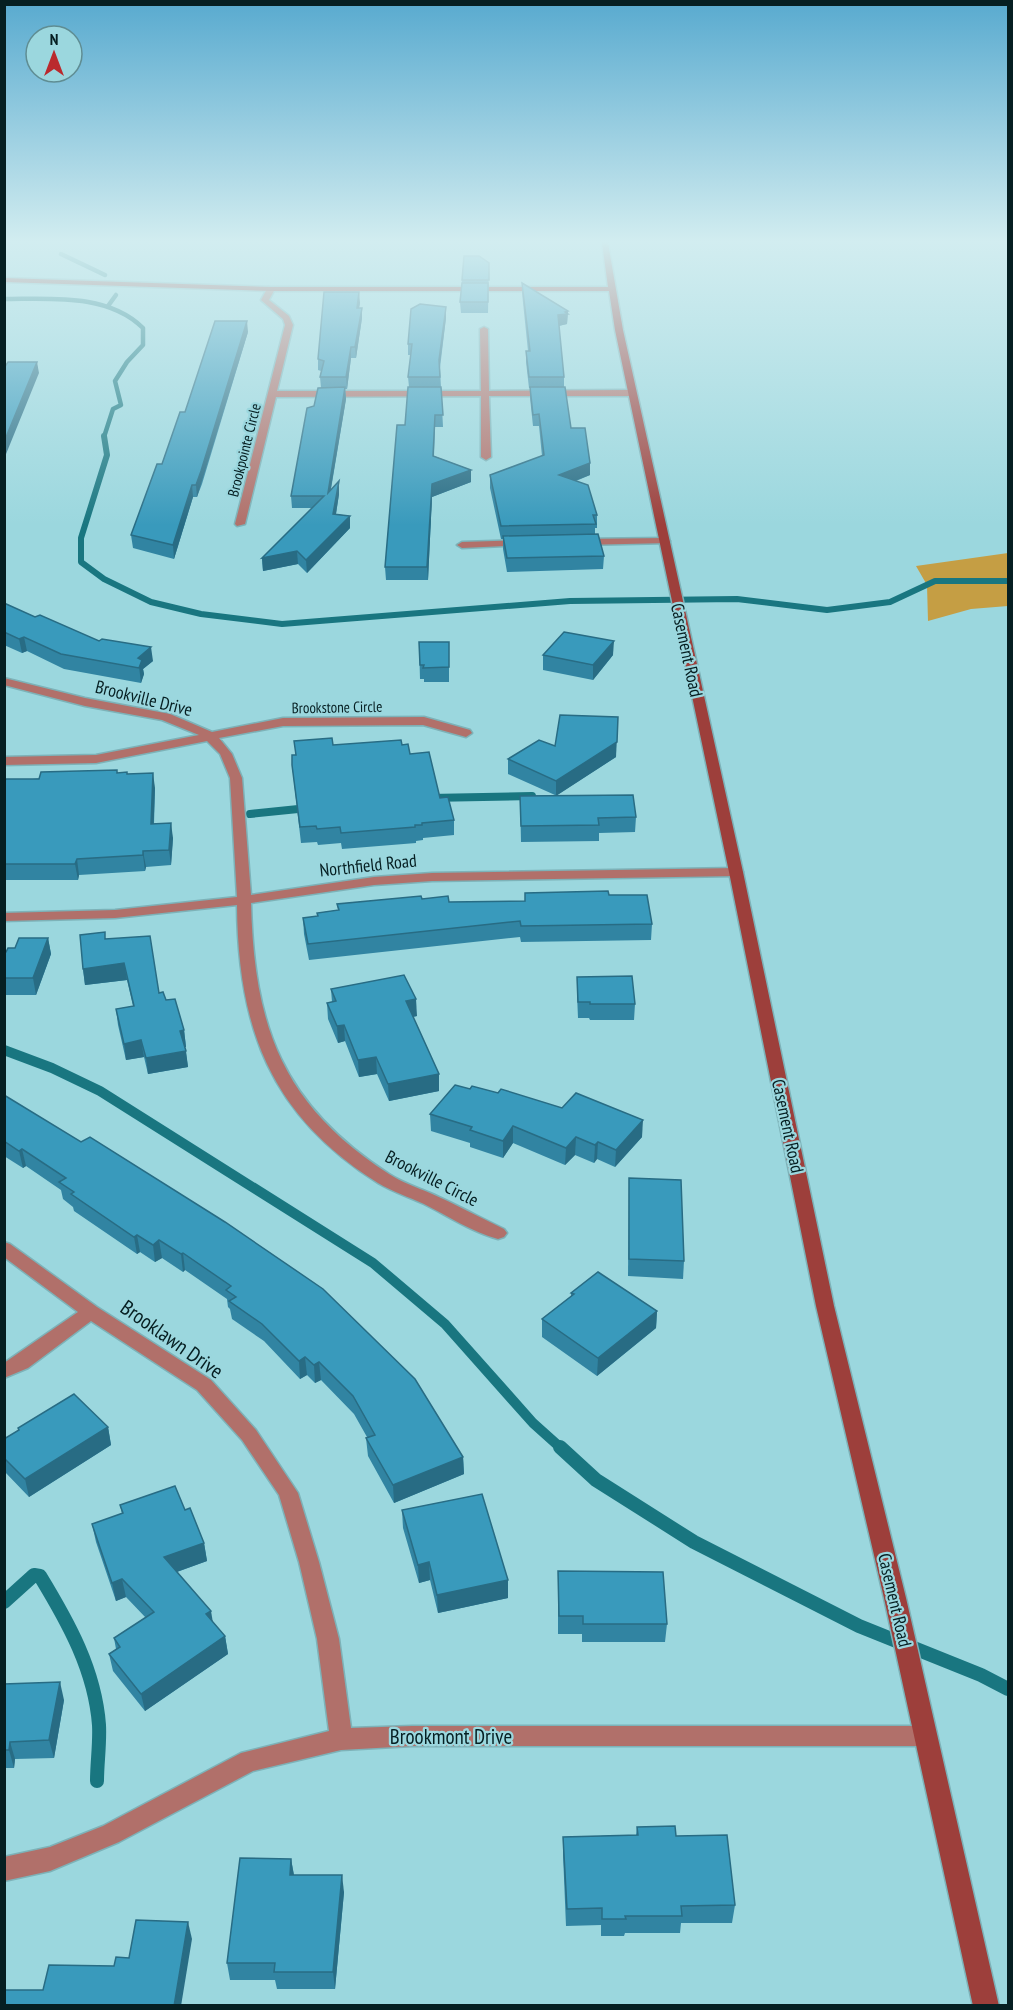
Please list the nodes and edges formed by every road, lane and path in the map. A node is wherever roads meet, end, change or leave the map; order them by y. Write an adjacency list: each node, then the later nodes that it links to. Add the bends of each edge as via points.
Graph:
1 (286, 337): 6 (street, Brookpointe Circle)
2 (484, 337): 4 (street)
3 (622, 337): 5 (street, Casement Road)
4 (487, 393): 5 (street); 6 (street); 7 (street)
5 (632, 393): 9 (street, Casement Road)
6 (272, 394): 8 (street, Brookpointe Circle)
7 (486, 457)
8 (240, 524)
9 (665, 541): 11 (street); 17 (street, Casement Road)
10 (536, 543): 12 (street)
11 (566, 543)
12 (462, 545)
13 (4, 681): 15 (street, Brookville Drive, via 162,717)
14 (466, 733): 15 (street, Brookstone Circle, via 424,721 283,722)
15 (209, 735): 16 (street, Brookstone Circle, via 86,760); 18 (street, Brookville Drive, via 224,748 236,777)
16 (4, 760)
17 (736, 872): 18 (street, Northfield Road, via 432,877 374,881); 24 (street, Casement Road, via 825,1306)
18 (244, 900): 19 (street, Northfield Road, via 115,914); 20 (street, Brookville Circle, via 243,940 258,1027 286,1087 330,1138 384,1179)
19 (4, 916)
20 (498, 1233)
21 (4, 1248): 22 (street, Brooklawn Drive)
22 (91, 1312): 23 (street); 25 (street, Brooklawn Drive, via 204,1385 249,1435 288,1493 328,1639)
23 (4, 1371)
24 (925, 1737): 25 (street, Brookmont Drive); 27 (street, Casement Road)
25 (341, 1738): 26 (street, Brookmont Drive, via 249,1761 111,1834 50,1859)
26 (4, 1869)
27 (986, 2006)

